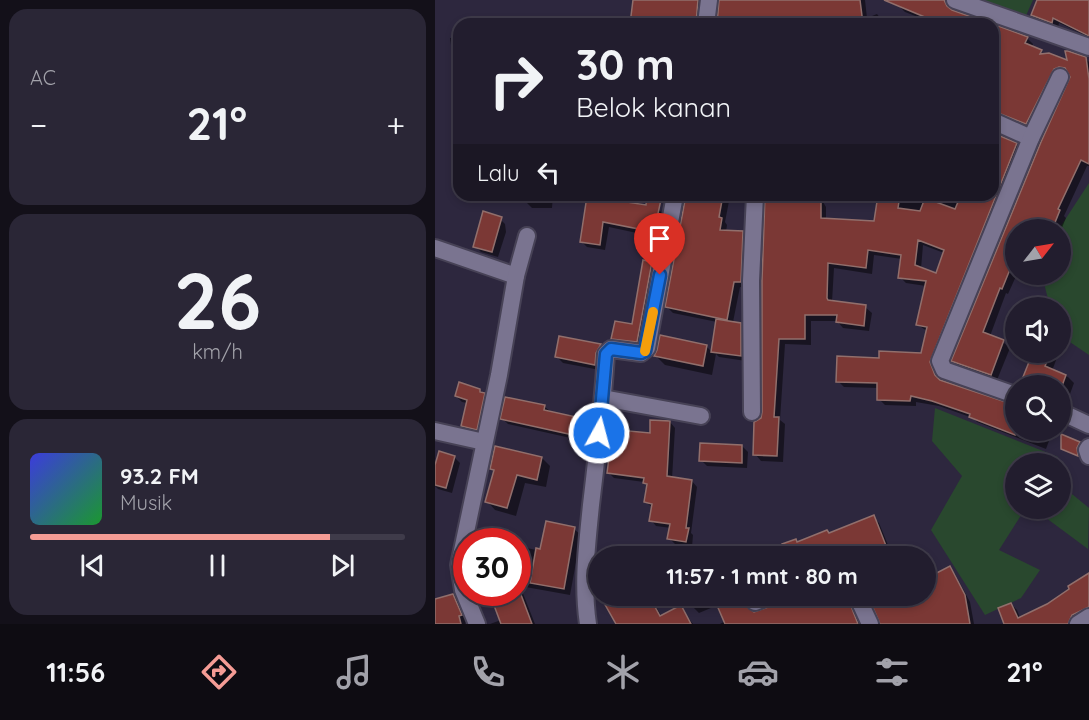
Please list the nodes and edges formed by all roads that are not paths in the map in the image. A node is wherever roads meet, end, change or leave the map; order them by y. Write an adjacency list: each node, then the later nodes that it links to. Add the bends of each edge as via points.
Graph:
1 (709, 0): 3 (street)
2 (955, 0): 4 (street)
3 (707, 18)
4 (1089, 47)
5 (1060, 77): 7 (street)
6 (999, 124): 7 (street)
7 (1031, 138): 13 (street, via 939,364 944,370)
8 (674, 201): 14 (street, via 647,348 641,353 615,349 607,352)
9 (755, 201): 15 (street)
10 (527, 236): 12 (street)
11 (435, 248): 12 (street)
12 (516, 276): 20 (street)
13 (1005, 391)
14 (603, 398): 16 (street); 26 (street, via 586,559)
15 (752, 412)
16 (701, 416)
17 (1071, 417): 18 (street)
18 (1089, 425)
19 (435, 431): 20 (street)
20 (484, 442): 25 (street, via 459,565 463,590)
21 (1089, 447): 22 (street)
22 (1089, 456)
23 (862, 606): 27 (street)
24 (1089, 617): 28 (street)
25 (477, 624)
26 (588, 624)
27 (870, 624)
28 (1078, 624)

